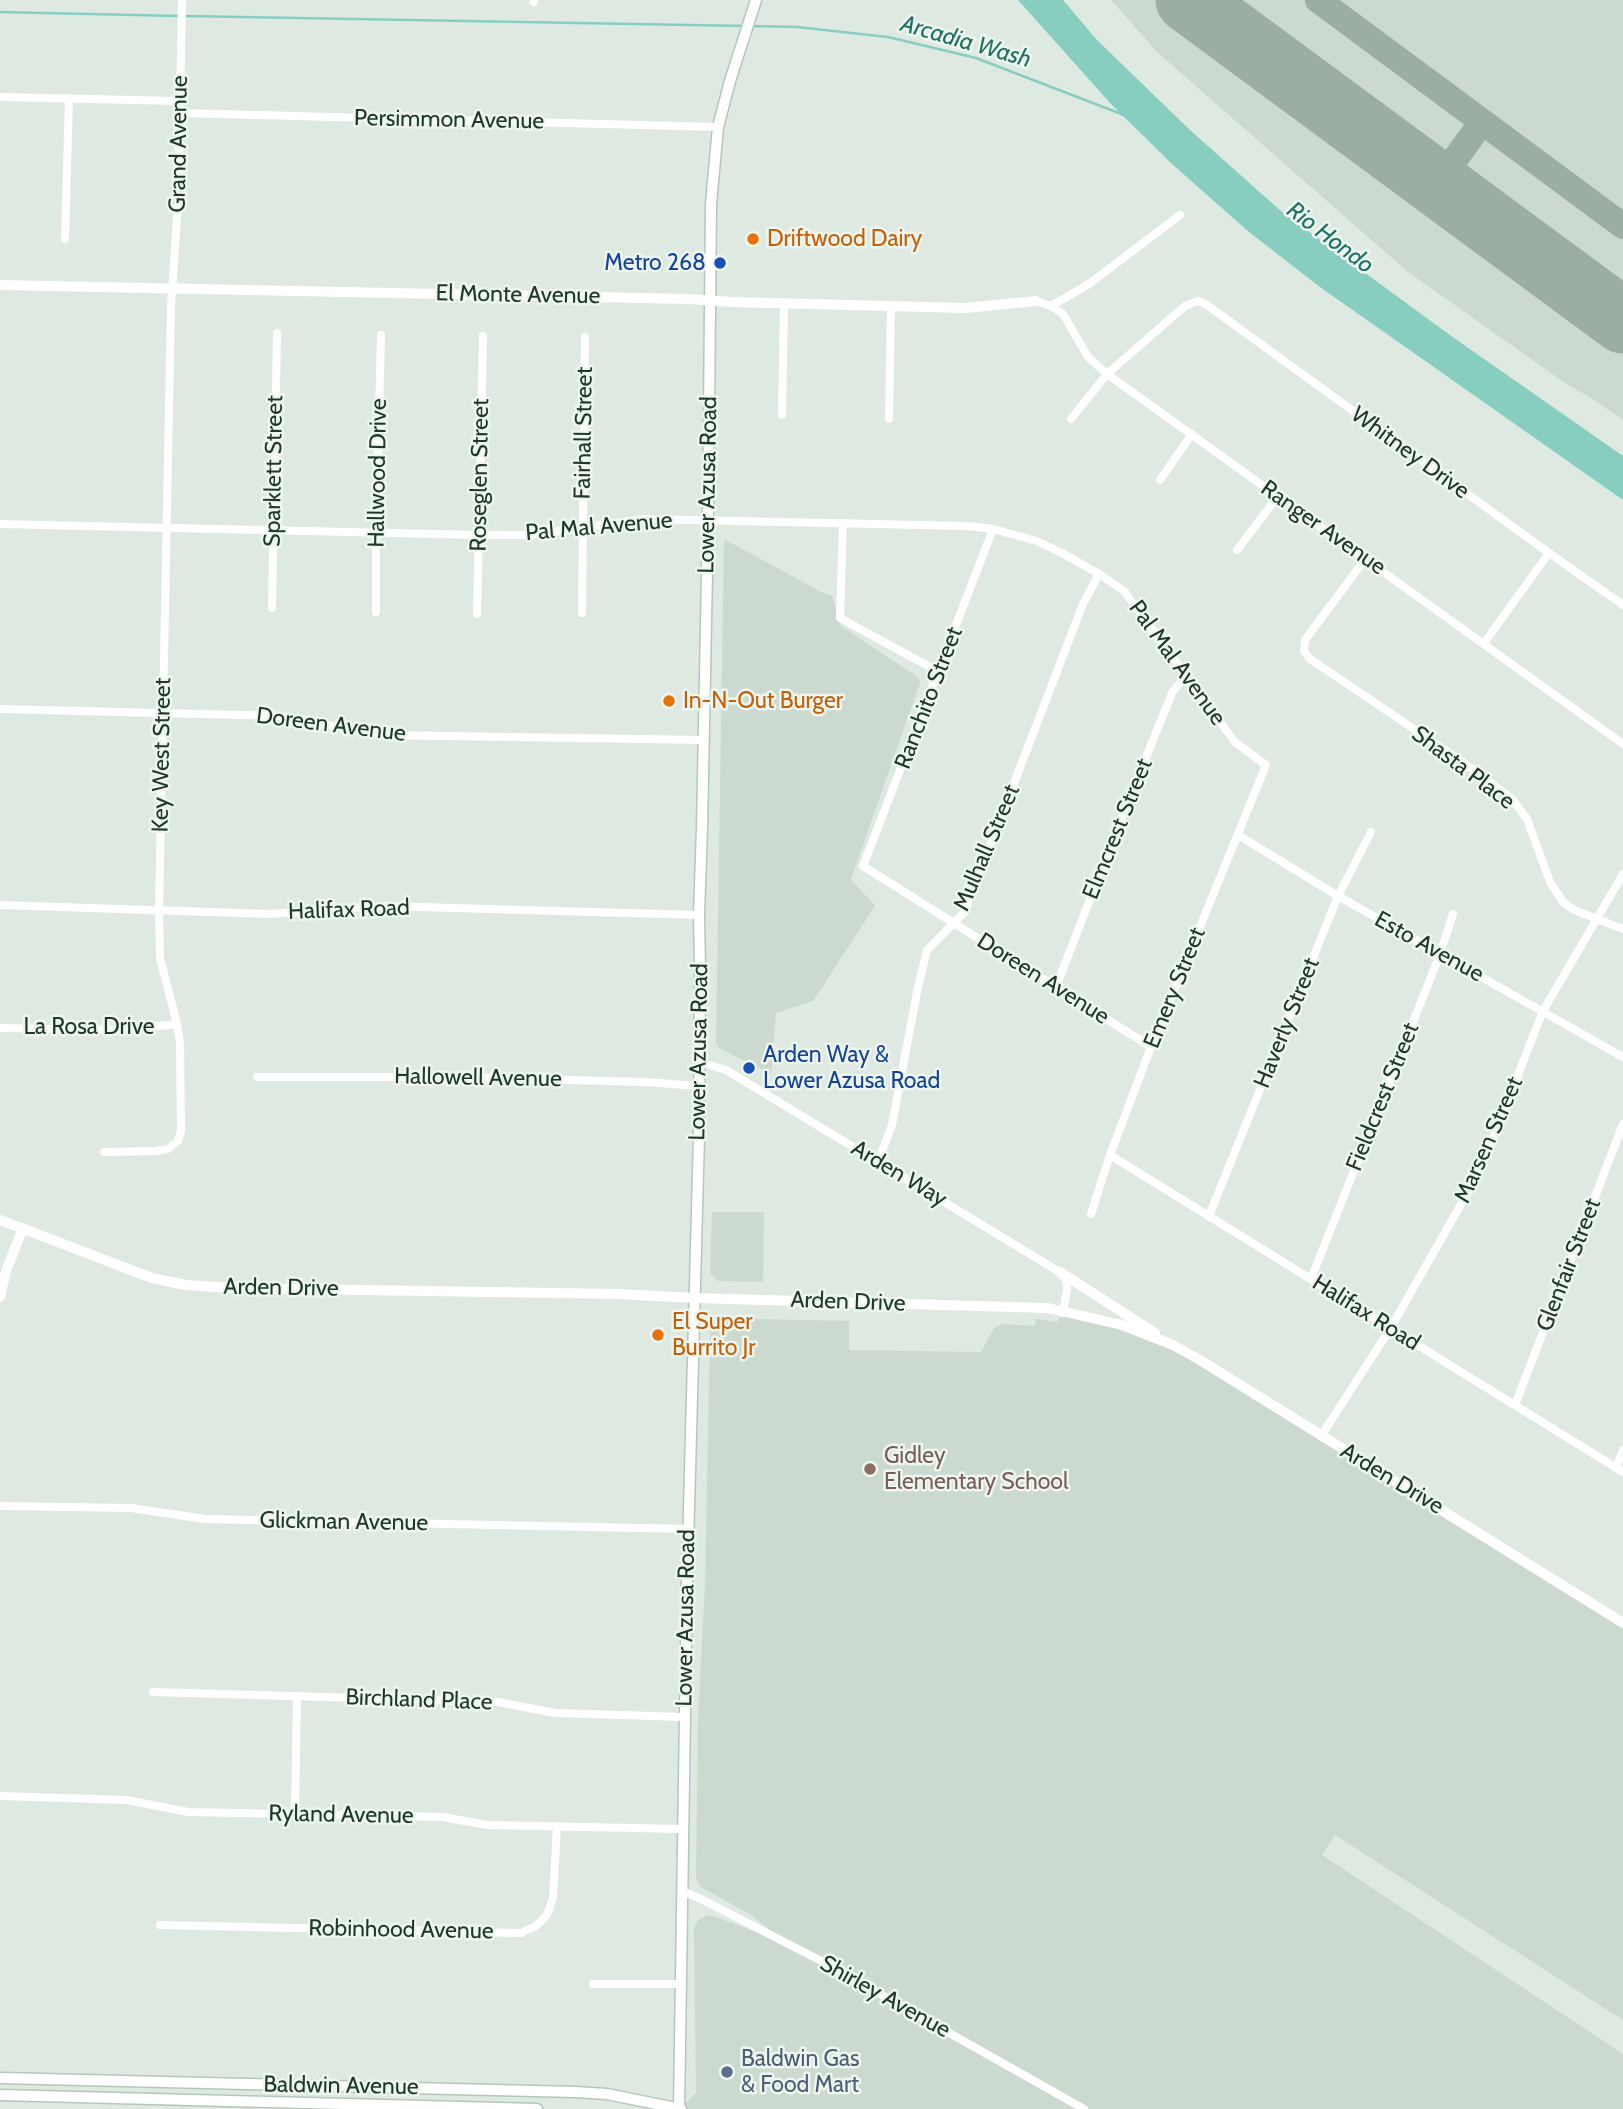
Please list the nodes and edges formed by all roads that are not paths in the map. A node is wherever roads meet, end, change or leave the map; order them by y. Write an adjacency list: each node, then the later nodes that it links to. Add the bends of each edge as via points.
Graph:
1 (182, 0): 5 (street, Grand Avenue)
2 (756, 0): 7 (main road, Lower Azusa Road)
3 (0, 97): 4 (street)
4 (69, 98): 5 (street); 9 (street)
5 (180, 101): 6 (street, Grand Avenue)
6 (179, 113): 7 (street, Persimmon Avenue); 11 (street, Grand Avenue)
7 (718, 127): 12 (main road, Lower Azusa Road)
8 (1180, 215): 16 (street, via 1089,284)
9 (65, 239)
10 (0, 285): 11 (street, El Monte Avenue)
11 (171, 289): 12 (street, El Monte Avenue); 31 (street, Key West Street)
12 (710, 300): 14 (street, El Monte Avenue); 28 (main road, Lower Azusa Road)
13 (1036, 301): 15 (street, El Monte Avenue, via 965,309); 16 (street)
14 (783, 303): 15 (street, El Monte Avenue); 22 (street)
15 (891, 306): 23 (street)
16 (1051, 306): 21 (street, Ranger Avenue, via 1062,314 1088,357)
17 (276, 333): 34 (street, Sparklett Street)
18 (381, 335): 35 (street, Hallwood Drive)
19 (482, 336): 36 (street, Roseglen Street)
20 (585, 337): 32 (street, Fairhall Street)
21 (1107, 374): 24 (street); 25 (street, Ranger Avenue); 38 (street, Whitney Drive, via 1185,306 1198,301)
22 (782, 415)
23 (889, 419)
24 (1071, 419)
25 (1192, 434): 26 (street); 27 (street, Ranger Avenue)
26 (1160, 480)
27 (1278, 496): 37 (street); 39 (street, Ranger Avenue)
28 (708, 520): 29 (street, Pal Mal Avenue); 32 (street, Pal Mal Avenue, via 643,519); 51 (main road, Lower Azusa Road)
29 (843, 523): 33 (street, Pal Mal Avenue); 47 (street, via 840,618)
30 (0, 524): 31 (street, Pal Mal Avenue)
31 (167, 528): 34 (street, Pal Mal Avenue); 50 (street, Key West Street)
32 (583, 528): 36 (street, Pal Mal Avenue); 44 (street, Fairhall Street)
33 (993, 529): 40 (street, Pal Mal Avenue, via 1037,541); 47 (street, Ranchito Street)
34 (272, 530): 35 (street, Pal Mal Avenue); 42 (street, Sparklett Street)
35 (376, 532): 36 (street, Pal Mal Avenue); 43 (street, Hallwood Drive)
36 (479, 535): 45 (street, Roseglen Street)
37 (1237, 550)
38 (1549, 554): 41 (street, Whitney Drive); 46 (street)
39 (1366, 558): 46 (street, Ranger Avenue); 63 (street, Shasta Place, via 1305,640 1304,651 1512,799 1527,819 1550,882 1563,902)
40 (1099, 574): 48 (street, Pal Mal Avenue, via 1124,591); 64 (street, Mulhall Street, via 1083,604 964,912)
41 (1623, 605)
42 (272, 608)
43 (376, 612)
44 (582, 612)
45 (477, 614)
46 (1484, 643): 52 (street, Ranger Avenue)
47 (939, 672): 56 (street, Ranchito Street)
48 (1186, 676): 53 (street, Pal Mal Avenue, via 1235,742); 67 (street, Elmcrest Street, via 1173,691)
49 (0, 709): 50 (street, Doreen Avenue)
50 (163, 714): 51 (street, Doreen Avenue, via 281,716 380,735); 60 (street, Key West Street)
51 (704, 740): 62 (main road, Lower Azusa Road)
52 (1623, 744)
53 (1266, 765): 55 (street, Emery Street)
54 (1371, 832): 58 (street, Haverly Street)
55 (1238, 835): 58 (street, Esto Avenue); 71 (street, Emery Street)
56 (863, 866): 64 (street, Doreen Avenue)
57 (1623, 874): 63 (street, Marsen Street)
58 (1338, 896): 66 (street, Esto Avenue); 81 (street, Haverly Street)
59 (0, 905): 60 (street, Halifax Road)
60 (159, 911): 62 (street, Halifax Road, via 270,914 383,906); 69 (street, Key West Street, via 160,958)
61 (1453, 914): 66 (street, Fieldcrest Street)
62 (699, 915): 73 (main road, Lower Azusa Road)
63 (1595, 919): 65 (street, Shasta Place); 68 (street, Marsen Street)
64 (953, 922): 67 (street, Doreen Avenue); 79 (street, Mulhall Street, via 927,950 892,1125)
65 (1623, 929)
66 (1440, 954): 68 (street, Esto Avenue); 85 (street, Fieldcrest Street)
67 (1056, 987): 71 (street, Doreen Avenue)
68 (1543, 1011): 72 (street, Esto Avenue); 89 (street, Marsen Street, via 1480,1171)
69 (177, 1024): 70 (street, La Rosa Drive, via 125,1030); 77 (street, Key West Street, via 178,1142 156,1151)
70 (0, 1028)
71 (1151, 1047): 78 (street, Emery Street)
72 (1623, 1057)
73 (699, 1062): 75 (main road, Lower Azusa Road); 79 (street, Arden Way, via 726,1070)
74 (257, 1077): 75 (street, Hallowell Avenue, via 491,1078)
75 (699, 1086): 87 (main road, Lower Azusa Road)
76 (1623, 1124): 91 (street, Glenfair Street)
77 (104, 1152)
78 (1110, 1154): 80 (street, Emery Street); 81 (street, Halifax Road)
79 (878, 1162): 84 (street, Arden Way)
80 (1091, 1214)
81 (1209, 1216): 85 (street, Halifax Road)
82 (0, 1220): 83 (street, Arden Drive)
83 (23, 1227): 86 (street); 87 (street, Arden Drive, via 152,1278 186,1285)
84 (1060, 1272): 88 (street, via 1067,1289); 90 (street)
85 (1311, 1279): 89 (street, Halifax Road)
86 (0, 1297)
87 (694, 1298): 88 (street, Arden Drive); 96 (main road, Lower Azusa Road)
88 (1063, 1312): 90 (street, Arden Drive, via 1122,1325)
89 (1390, 1329): 91 (street, Halifax Road); 92 (street, Marsen Street)
90 (1173, 1345): 92 (street, Arden Drive)
91 (1515, 1405): 94 (street, Halifax Road)
92 (1321, 1436): 97 (street, Arden Drive)
93 (1623, 1450): 94 (street)
94 (1620, 1470)
95 (0, 1506): 96 (street, Glickman Avenue, via 131,1508 205,1519)
96 (688, 1529): 100 (main road, Lower Azusa Road)
97 (1623, 1623)
98 (153, 1692): 99 (street, Birchland Place)
99 (297, 1696): 100 (street, Birchland Place, via 498,1702 555,1713); 102 (street)
100 (684, 1717): 104 (main road, Lower Azusa Road)
101 (0, 1796): 102 (street, Ryland Avenue, via 127,1800 188,1812)
102 (295, 1815): 103 (street, Ryland Avenue, via 443,1817 487,1825)
103 (557, 1826): 104 (street, Ryland Avenue); 106 (street, Robinhood Avenue, via 553,1898 547,1915 521,1933)
104 (683, 1829): 105 (main road, Lower Azusa Road)
105 (682, 1891): 108 (main road, Lower Azusa Road); 115 (street, Shirley Avenue, via 827,1964)
106 (160, 1925)
107 (593, 1984): 108 (street)
108 (681, 1984): 114 (main road, Lower Azusa Road)
109 (0, 2078): 110 (main road, Baldwin Avenue)
110 (332, 2086): 112 (main road); 114 (main road, Baldwin Avenue, via 607,2094)
111 (0, 2095): 112 (main road, Baldwin Avenue)
112 (331, 2104): 113 (main road, Baldwin Avenue)
113 (537, 2109)
114 (680, 2109)
115 (1084, 2109)

